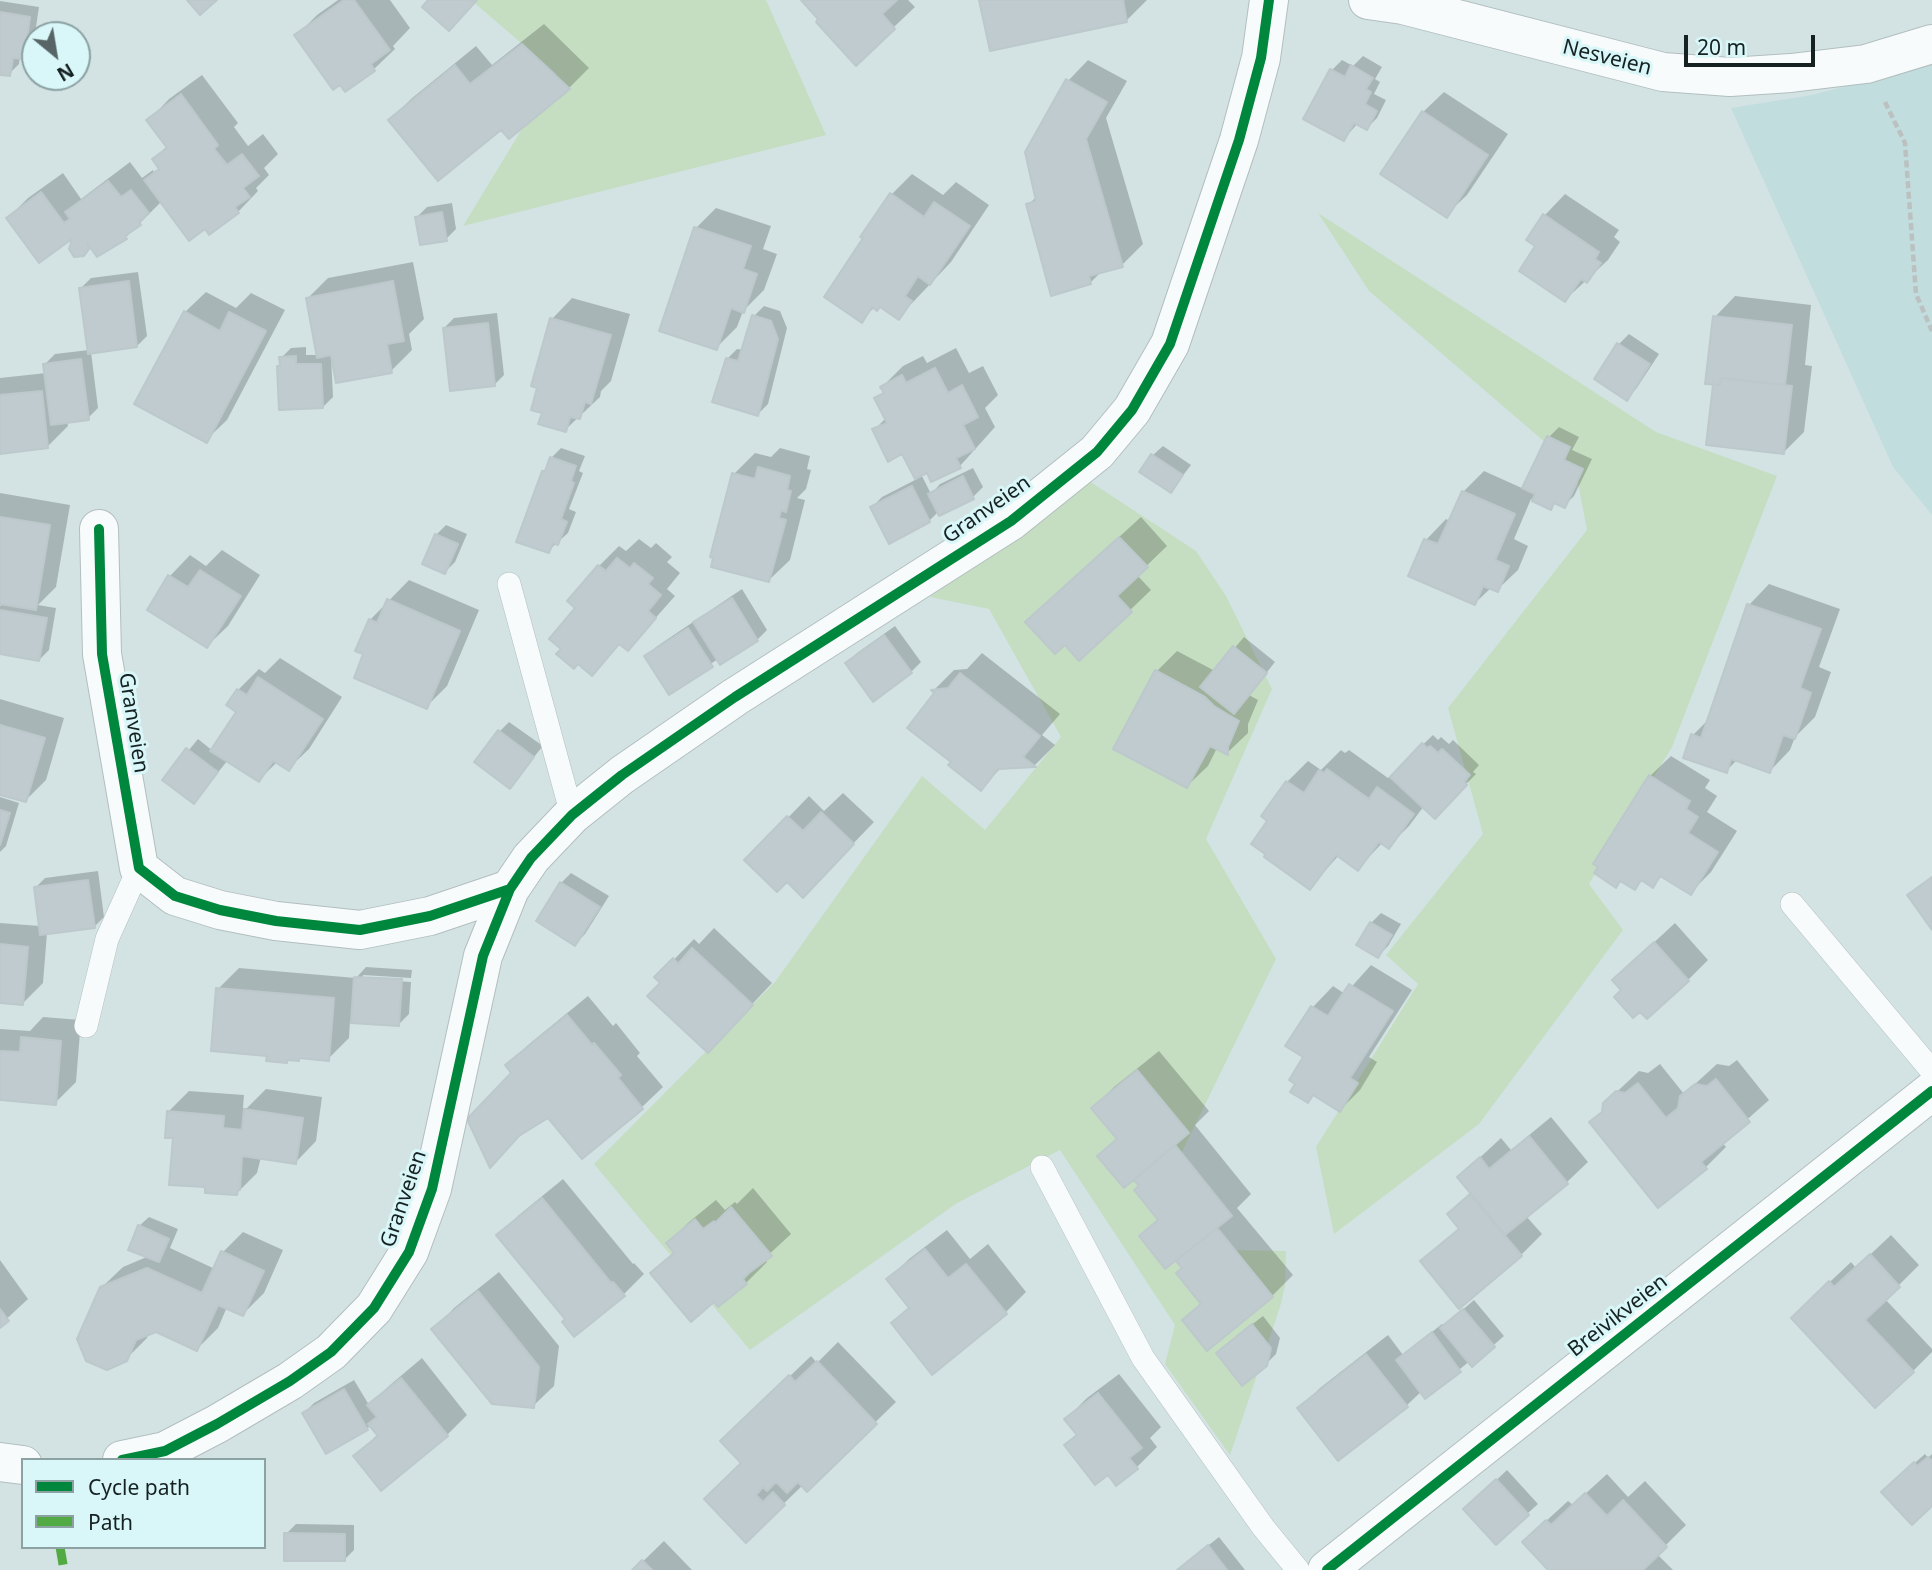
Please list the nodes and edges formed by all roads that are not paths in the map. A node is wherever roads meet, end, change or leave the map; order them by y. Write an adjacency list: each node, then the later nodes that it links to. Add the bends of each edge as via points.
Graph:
1 (1269, 0): 6 (street, Granveien, via 1262,58 1239,140 1170,344 1132,410 1097,452 1011,521 735,697)
2 (1368, 0): 3 (street, Nesveien, via 1404,5 1663,72 1730,77 1791,73 1866,64)
3 (1932, 44)
4 (99, 529): 7 (street, Granveien, via 102,654)
5 (509, 584): 6 (lane)
6 (572, 815): 8 (street, Granveien, via 531,858)
7 (139, 868): 8 (street, via 175,896 220,910 360,930 430,916); 10 (lane, via 107,939)
8 (510, 889): 14 (street, Granveien, via 483,956 432,1189 409,1252 374,1308 331,1352 290,1381 165,1451)
9 (1792, 904): 11 (lane)
10 (86, 1026)
11 (1932, 1071)
12 (1932, 1091): 18 (street, Breivikveien)
13 (1042, 1167): 17 (lane, via 1143,1358)
14 (132, 1458)
15 (0, 1462): 16 (street)
16 (21, 1465)
17 (1298, 1570)
18 (1327, 1570)

